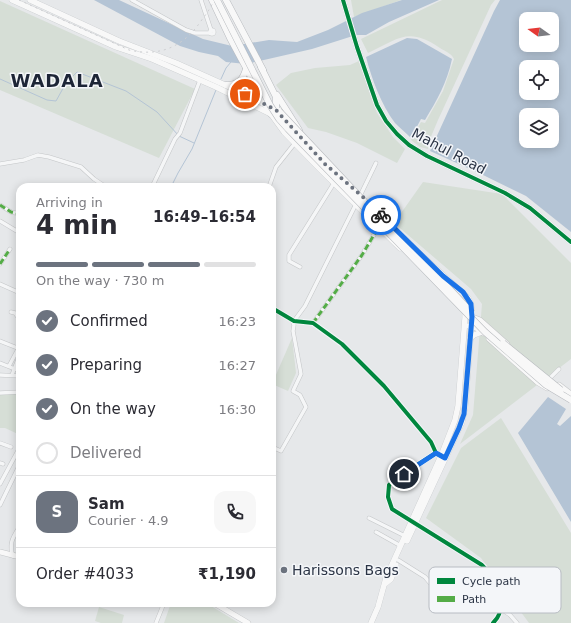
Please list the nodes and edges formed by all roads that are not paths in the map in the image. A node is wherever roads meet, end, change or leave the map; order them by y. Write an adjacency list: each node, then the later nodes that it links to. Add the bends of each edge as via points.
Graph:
1 (12, 0): 12 (main road, via 116,47)
2 (30, 0): 12 (main road)
3 (132, 0): 11 (street)
4 (141, 0): 11 (street)
5 (201, 0): 11 (street, via 210,31 195,33 186,30)
6 (212, 0): 15 (highway)
7 (217, 0): 69 (highway, bridge, via 279,119 485,332 546,385)
8 (221, 0): 69 (highway, bridge, via 273,103 283,117 487,329)
9 (226, 0): 14 (highway)
10 (343, 0): 35 (street, Mahul Road, via 377,105 397,134 427,156 505,193 530,208)
11 (143, 6)
12 (153, 56): 13 (main road)
13 (175, 66): 16 (main road); 17 (main road)
14 (261, 67): 19 (highway, via 276,97); 20 (highway)
15 (246, 68): 17 (highway, via 240,81 233,85); 18 (highway)
16 (200, 80): 17 (main road); 25 (street, via 180,134 175,139)
17 (220, 85): 18 (main road); 19 (main road)
18 (266, 105): 19 (highway)
19 (274, 112): 20 (main road); 21 (main road)
20 (304, 142): 28 (main road)
21 (295, 143): 26 (street, via 276,167); 27 (main road)
22 (376, 163): 28 (street)
23 (0, 164): 24 (street, via 38,155 49,157 81,168)
24 (100, 183)
25 (154, 183)
26 (270, 183)
27 (334, 183): 29 (main road); 38 (street, via 289,255 290,261)
28 (360, 195): 29 (street); 44 (main road, via 443,276 463,292 471,304)
29 (356, 204): 33 (main road); 46 (street, via 305,306)
30 (0, 205): 31 (street)
31 (16, 213)
32 (0, 221): 34 (street)
33 (378, 228): 45 (main road, via 458,298 464,306); 47 (street, via 362,255)
34 (16, 231)
35 (571, 242)
36 (10, 249): 37 (street)
37 (0, 264)
38 (300, 267)
39 (0, 284): 40 (street)
40 (16, 291)
41 (276, 311): 46 (street)
42 (11, 312): 43 (street)
43 (16, 315)
44 (472, 317): 45 (street); 48 (main road); 64 (street, via 480,320)
45 (466, 318): 49 (main road)
46 (294, 322): 47 (street); 73 (street, via 293,331 300,374 293,391 300,394 306,407 281,451)
47 (313, 323): 75 (street, via 342,344 365,366)
48 (471, 326): 49 (street); 50 (street); 51 (main road)
49 (465, 327): 75 (main road, via 457,412)
50 (482, 332): 51 (main road); 65 (street)
51 (470, 338): 75 (main road, via 464,414 459,428)
52 (1, 341): 53 (street); 54 (street)
53 (0, 347)
54 (16, 348)
55 (16, 353): 58 (street)
56 (0, 363): 58 (street)
57 (16, 363): 59 (street)
58 (9, 366): 59 (street)
59 (14, 368): 62 (street)
60 (559, 369): 64 (street)
61 (0, 375): 62 (street)
62 (12, 376): 63 (street)
63 (16, 376)
64 (547, 377): 65 (street); 68 (street)
65 (537, 382): 70 (street)
66 (0, 392): 67 (street)
67 (16, 392)
68 (571, 394)
69 (571, 399)
70 (571, 403)
71 (0, 443): 72 (street)
72 (11, 447)
73 (276, 449)
74 (16, 454): 77 (street)
75 (441, 456): 80 (main road); 80 (street, via 397,478 389,485 388,497 392,509)
76 (16, 472): 78 (street)
77 (0, 484)
78 (0, 505)
79 (369, 518): 83 (street)
80 (413, 522): 83 (main road); 88 (main road); 89 (street)
81 (376, 532): 84 (street)
82 (16, 533): 86 (street, via 10,543)
83 (405, 536): 84 (main road)
84 (401, 546): 91 (main road, via 386,578)
85 (0, 551): 86 (street)
86 (11, 555): 87 (street)
87 (16, 556)
88 (398, 560): 90 (street); 91 (main road, via 391,579)
89 (484, 567)
90 (429, 582)
91 (386, 584): 98 (main road)
92 (162, 607): 96 (street)
93 (221, 607): 97 (street)
94 (500, 613): 99 (street)
95 (507, 613): 100 (street)
96 (156, 623)
97 (248, 623)
98 (371, 623)
99 (493, 623)
100 (517, 623)

